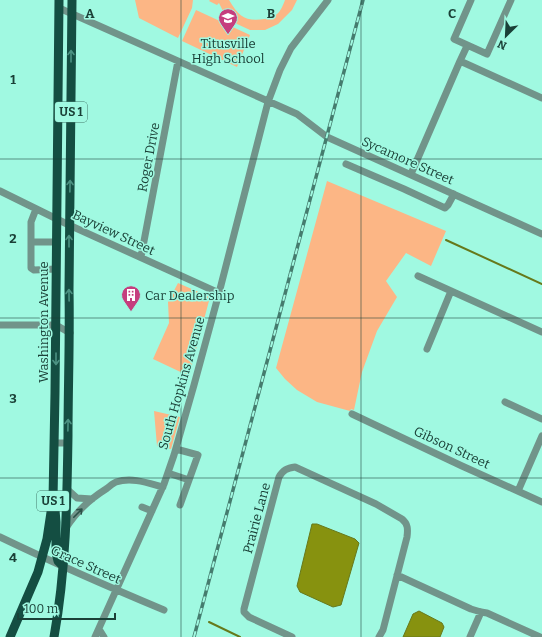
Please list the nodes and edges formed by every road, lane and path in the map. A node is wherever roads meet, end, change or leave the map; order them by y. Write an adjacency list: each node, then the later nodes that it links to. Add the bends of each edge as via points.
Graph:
1 (72, 0): 6 (main road, Washington Avenue / US 1)
2 (328, 0): 11 (street, South Hopkins Avenue, via 291,48)
3 (471, 0): 7 (street, via 454,39)
4 (511, 0): 7 (street, via 487,54)
5 (59, 4): 6 (street, Sycamore Street); 12 (main road, Washington Avenue / US 1)
6 (72, 13): 8 (street, Sycamore Street); 13 (main road, Washington Avenue / US 1, one-way to 6)
7 (467, 46): 9 (street)
8 (178, 61): 11 (street, Sycamore Street); 24 (street, Roger Drive)
9 (460, 61): 10 (street); 15 (street)
10 (542, 98)
11 (268, 102): 15 (street, Sycamore Street, via 297,114 327,137); 28 (street, South Hopkins Avenue)
12 (57, 117): 13 (main road); 19 (main road, Washington Avenue / US 1)
13 (71, 118): 20 (main road, Washington Avenue / US 1, one-way to 13)
14 (346, 164): 17 (street, via 445,208)
15 (410, 174): 17 (street, Sycamore Street)
16 (0, 191): 18 (street, Bayview Street)
17 (454, 194): 21 (street, Sycamore Street)
18 (36, 209): 19 (street, Bayview Street); 22 (street, via 32,218)
19 (57, 219): 20 (street, Bayview Street); 23 (main road, Washington Avenue / US 1)
20 (70, 225): 24 (street, Bayview Street); 32 (main road, Washington Avenue / US 1, one-way to 20)
21 (542, 234)
22 (31, 242): 23 (street); 25 (street, via 31,268)
23 (56, 242): 25 (main road, Washington Avenue / US 1)
24 (141, 257): 28 (street, Bayview Street)
25 (56, 269): 30 (main road, Washington Avenue / US 1)
26 (418, 276): 27 (street)
27 (451, 291): 31 (street); 33 (street)
28 (219, 293): 40 (street, South Hopkins Avenue)
29 (0, 325): 30 (street)
30 (56, 325): 32 (street); 38 (main road, Washington Avenue / US 1, one-way to 38)
31 (542, 332)
32 (70, 333): 39 (main road, Washington Avenue / US 1, one-way to 32)
33 (427, 349)
34 (505, 402): 36 (street)
35 (352, 414): 45 (street, Gibson Street)
36 (542, 419)
37 (542, 436): 45 (street)
38 (55, 444): 39 (street); 47 (main road, Washington Avenue / US 1)
39 (68, 444): 44 (main road, Washington Avenue / US 1)
40 (176, 449): 41 (street, South Hopkins Avenue); 42 (street, via 198,455)
41 (168, 473): 42 (street); 43 (street, South Hopkins Avenue)
42 (190, 480): 49 (street)
43 (163, 487): 46 (street, via 128,480 116,482); 51 (street, South Hopkins Avenue)
44 (67, 489): 46 (street, via 77,498); 52 (main road, Washington Avenue / US 1)
45 (518, 491): 48 (street, Gibson Street)
46 (95, 497): 52 (street, one-way to 46, via 72,518)
47 (53, 499): 54 (main road, Washington Avenue / US 1); 55 (main road, via 56,553 58,561)
48 (542, 502)
49 (180, 505)
50 (142, 507): 51 (street)
51 (152, 511): 57 (street, South Hopkins Avenue)
52 (66, 528): 55 (main road, Washington Avenue / US 1)
53 (0, 537): 54 (street, Grace Street)
54 (42, 557): 55 (street, Grace Street); 61 (main road, Washington Avenue / US 1)
55 (63, 566): 57 (street, Grace Street); 62 (main road, US 1)
56 (397, 575): 59 (street); 65 (street, Prairie Lane, via 408,530 406,522 376,504 301,469 290,467 283,471 278,480 244,612 249,617); 66 (street, Prairie Lane)
57 (116, 590): 58 (street, Grace Street); 60 (street, South Hopkins Avenue)
58 (164, 610)
59 (480, 612): 67 (street); 68 (street)
60 (99, 628): 63 (street, South Hopkins Avenue); 64 (street)
61 (10, 637)
62 (54, 637)
63 (95, 637)
64 (104, 637)
65 (292, 637)
66 (379, 637)
67 (470, 637)
68 (540, 637)

